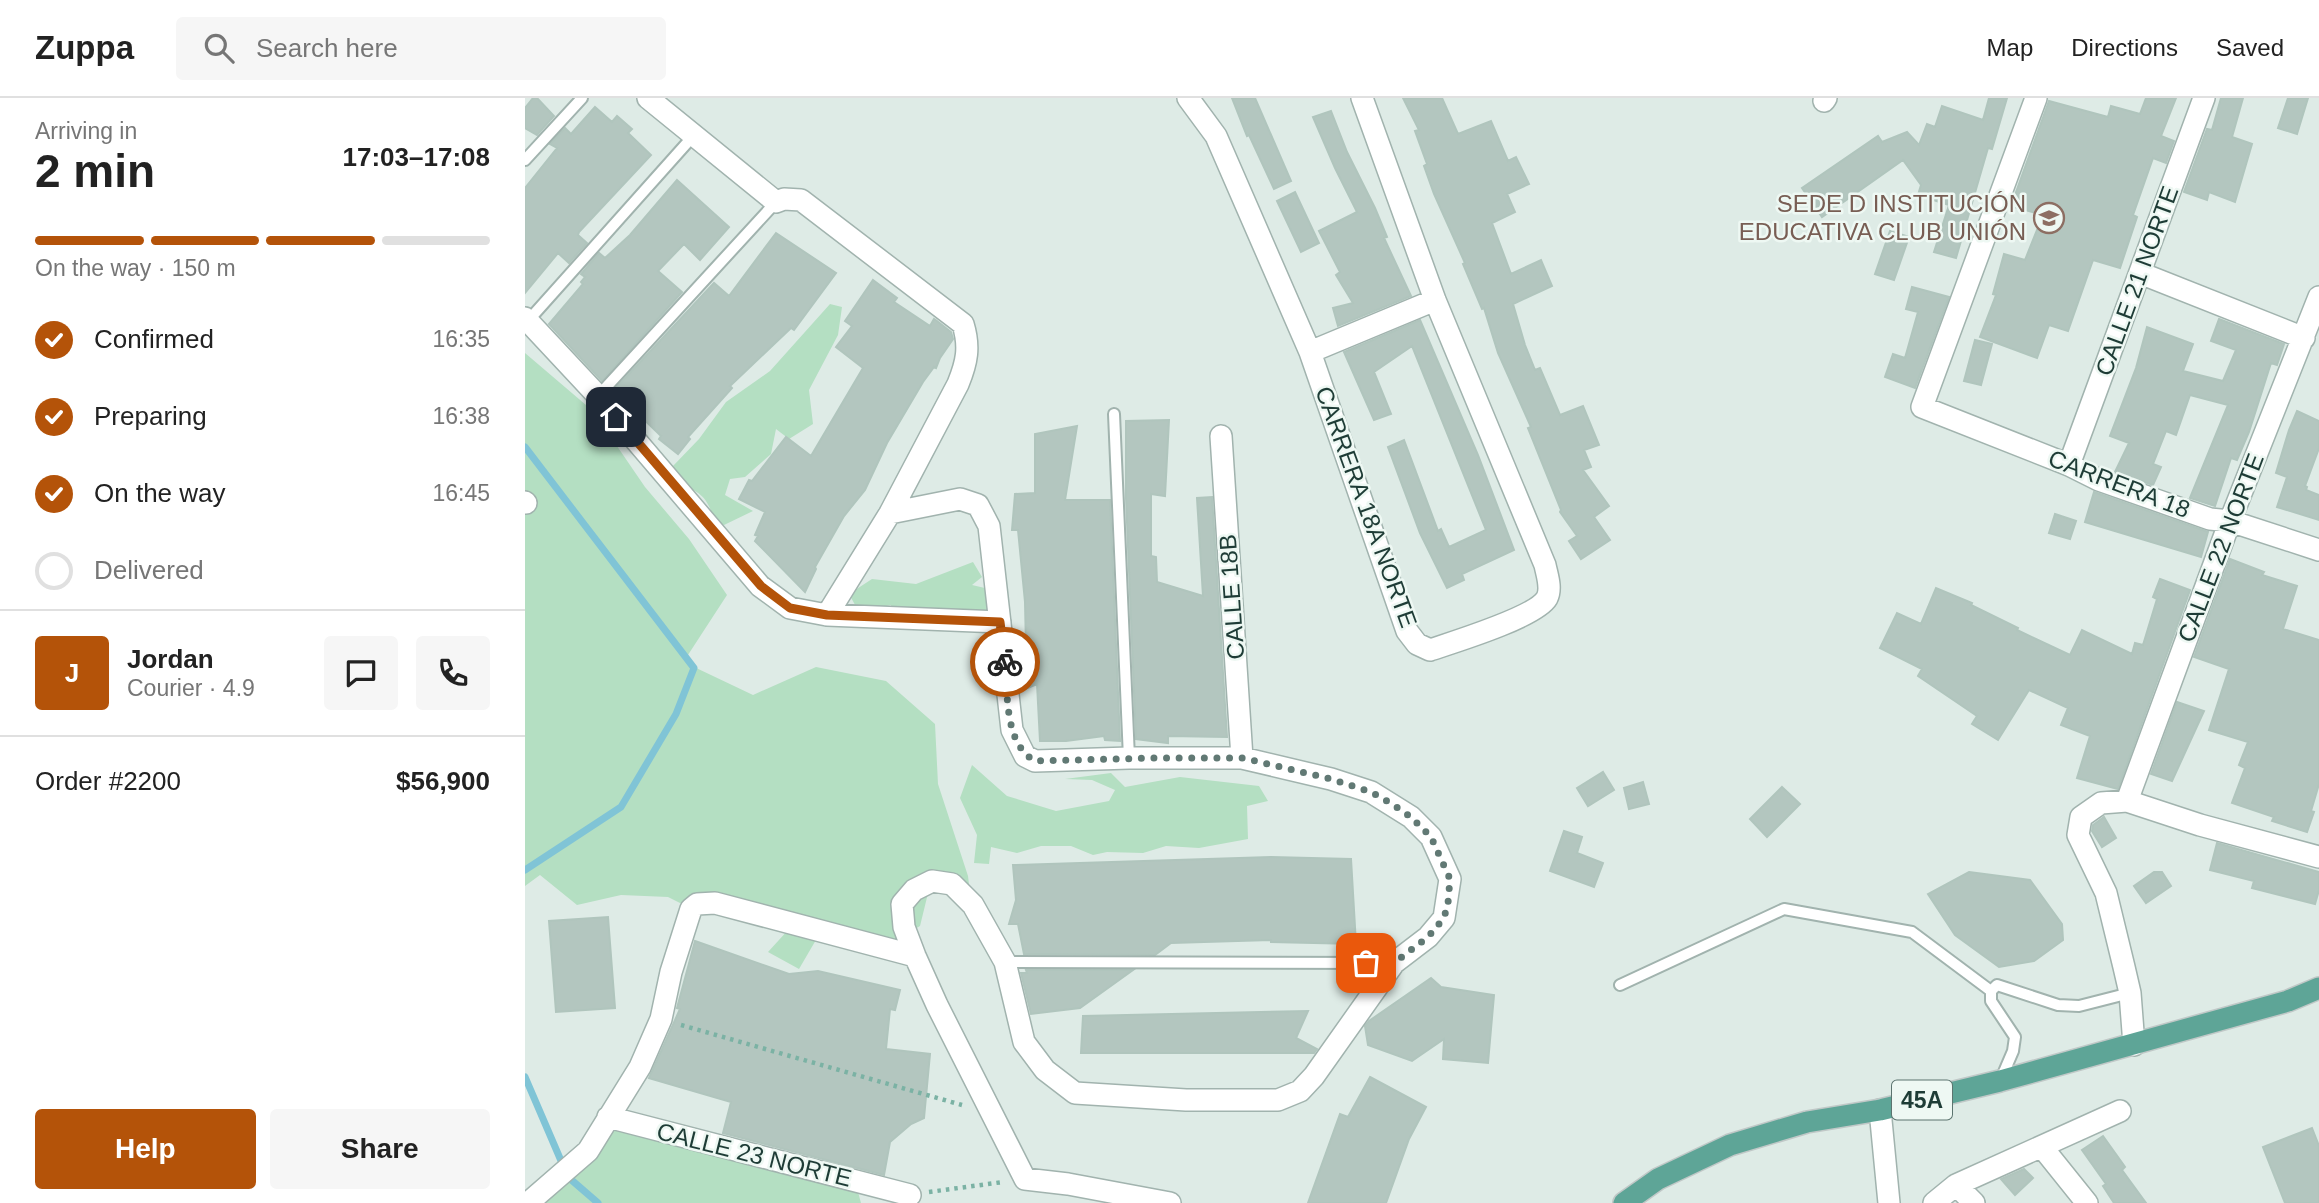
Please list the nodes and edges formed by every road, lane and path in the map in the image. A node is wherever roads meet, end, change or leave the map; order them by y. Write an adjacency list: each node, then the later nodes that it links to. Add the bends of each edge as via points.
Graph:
1 (582, 98): 8 (lane)
2 (648, 98): 7 (street)
3 (1188, 98): 15 (street, CARRERA 18A NORTE, via 1216,136)
4 (1362, 98): 12 (street, CARRERA 18A NORTE)
5 (2036, 98): 19 (street, CARRERA 18, via 1922,407)
6 (2204, 98): 10 (street, CALLE 21 NORTE)
7 (695, 134): 9 (street); 13 (lane)
8 (525, 160)
9 (776, 202): 16 (lane); 20 (street, via 801,200 963,324 967,363)
10 (2140, 273): 14 (street); 19 (street, CALLE 21 NORTE)
11 (2319, 297): 14 (street, CALLE 22 NORTE)
12 (1435, 300): 15 (street); 15 (street, CARRERA 18A NORTE, via 1545,565 1548,597 1512,620 1430,650 1407,631)
13 (527, 319): 16 (street)
14 (2304, 338): 21 (street, CALLE 22 NORTE)
15 (1310, 352)
16 (598, 396): 23 (street, via 761,586 790,608)
17 (1114, 414): 25 (lane)
18 (1221, 436): 26 (street, CALLE 18B)
19 (2069, 464): 21 (street, CARRERA 18, via 2112,485 2210,519)
20 (890, 513): 23 (street); 24 (street, via 960,499 978,505 989,526)
21 (2230, 521): 22 (street, CARRERA 18); 27 (street, CALLE 22 NORTE)
22 (2319, 550)
23 (827, 615): 24 (street)
24 (1000, 622): 25 (street, via 1012,730 1025,756 1035,761)
25 (1129, 758): 26 (street)
26 (1243, 758): 31 (street, via 1371,792 1411,817 1431,837 1450,879 1444,918)
27 (2127, 801): 28 (street); 35 (street, via 2101,803 2081,817 2078,835 2106,892)
28 (2319, 857)
29 (915, 956): 30 (street, via 904,927 902,904 914,890 932,881 952,884 973,905); 36 (street, via 715,904 698,904 691,909); 41 (street)
30 (1005, 962): 31 (lane); 31 (street, via 1024,1042 1045,1070 1075,1093 1186,1100 1278,1100 1300,1091)
31 (1394, 963)
32 (1620, 985): 34 (lane, via 1784,909 1912,932)
33 (2319, 988): 37 (main road, 45A)
34 (1991, 991): 35 (lane, via 1997,985 2058,1005 2078,1006); 38 (lane, via 1991,1001 2015,1037)
35 (2130, 993): 37 (street)
36 (660, 1019): 41 (path); 42 (street, via 640,1067)
37 (2134, 1045): 38 (main road, 45A)
38 (2000, 1082): 39 (main road, 45A)
39 (1879, 1110): 49 (main road, 45A, via 1807,1122 1730,1145 1658,1179); 50 (street)
40 (2120, 1111): 43 (street)
41 (990, 1113): 44 (street)
42 (608, 1117): 46 (street, CALLE 23 NORTE); 47 (street, via 588,1151)
43 (2042, 1147): 45 (street); 53 (street)
44 (1025, 1179): 46 (path); 48 (street)
45 (1956, 1185): 51 (street); 52 (street)
46 (910, 1195)
47 (528, 1203)
48 (1170, 1203)
49 (1624, 1203)
50 (1889, 1203)
51 (1934, 1203)
52 (1974, 1203)
53 (2087, 1203)

